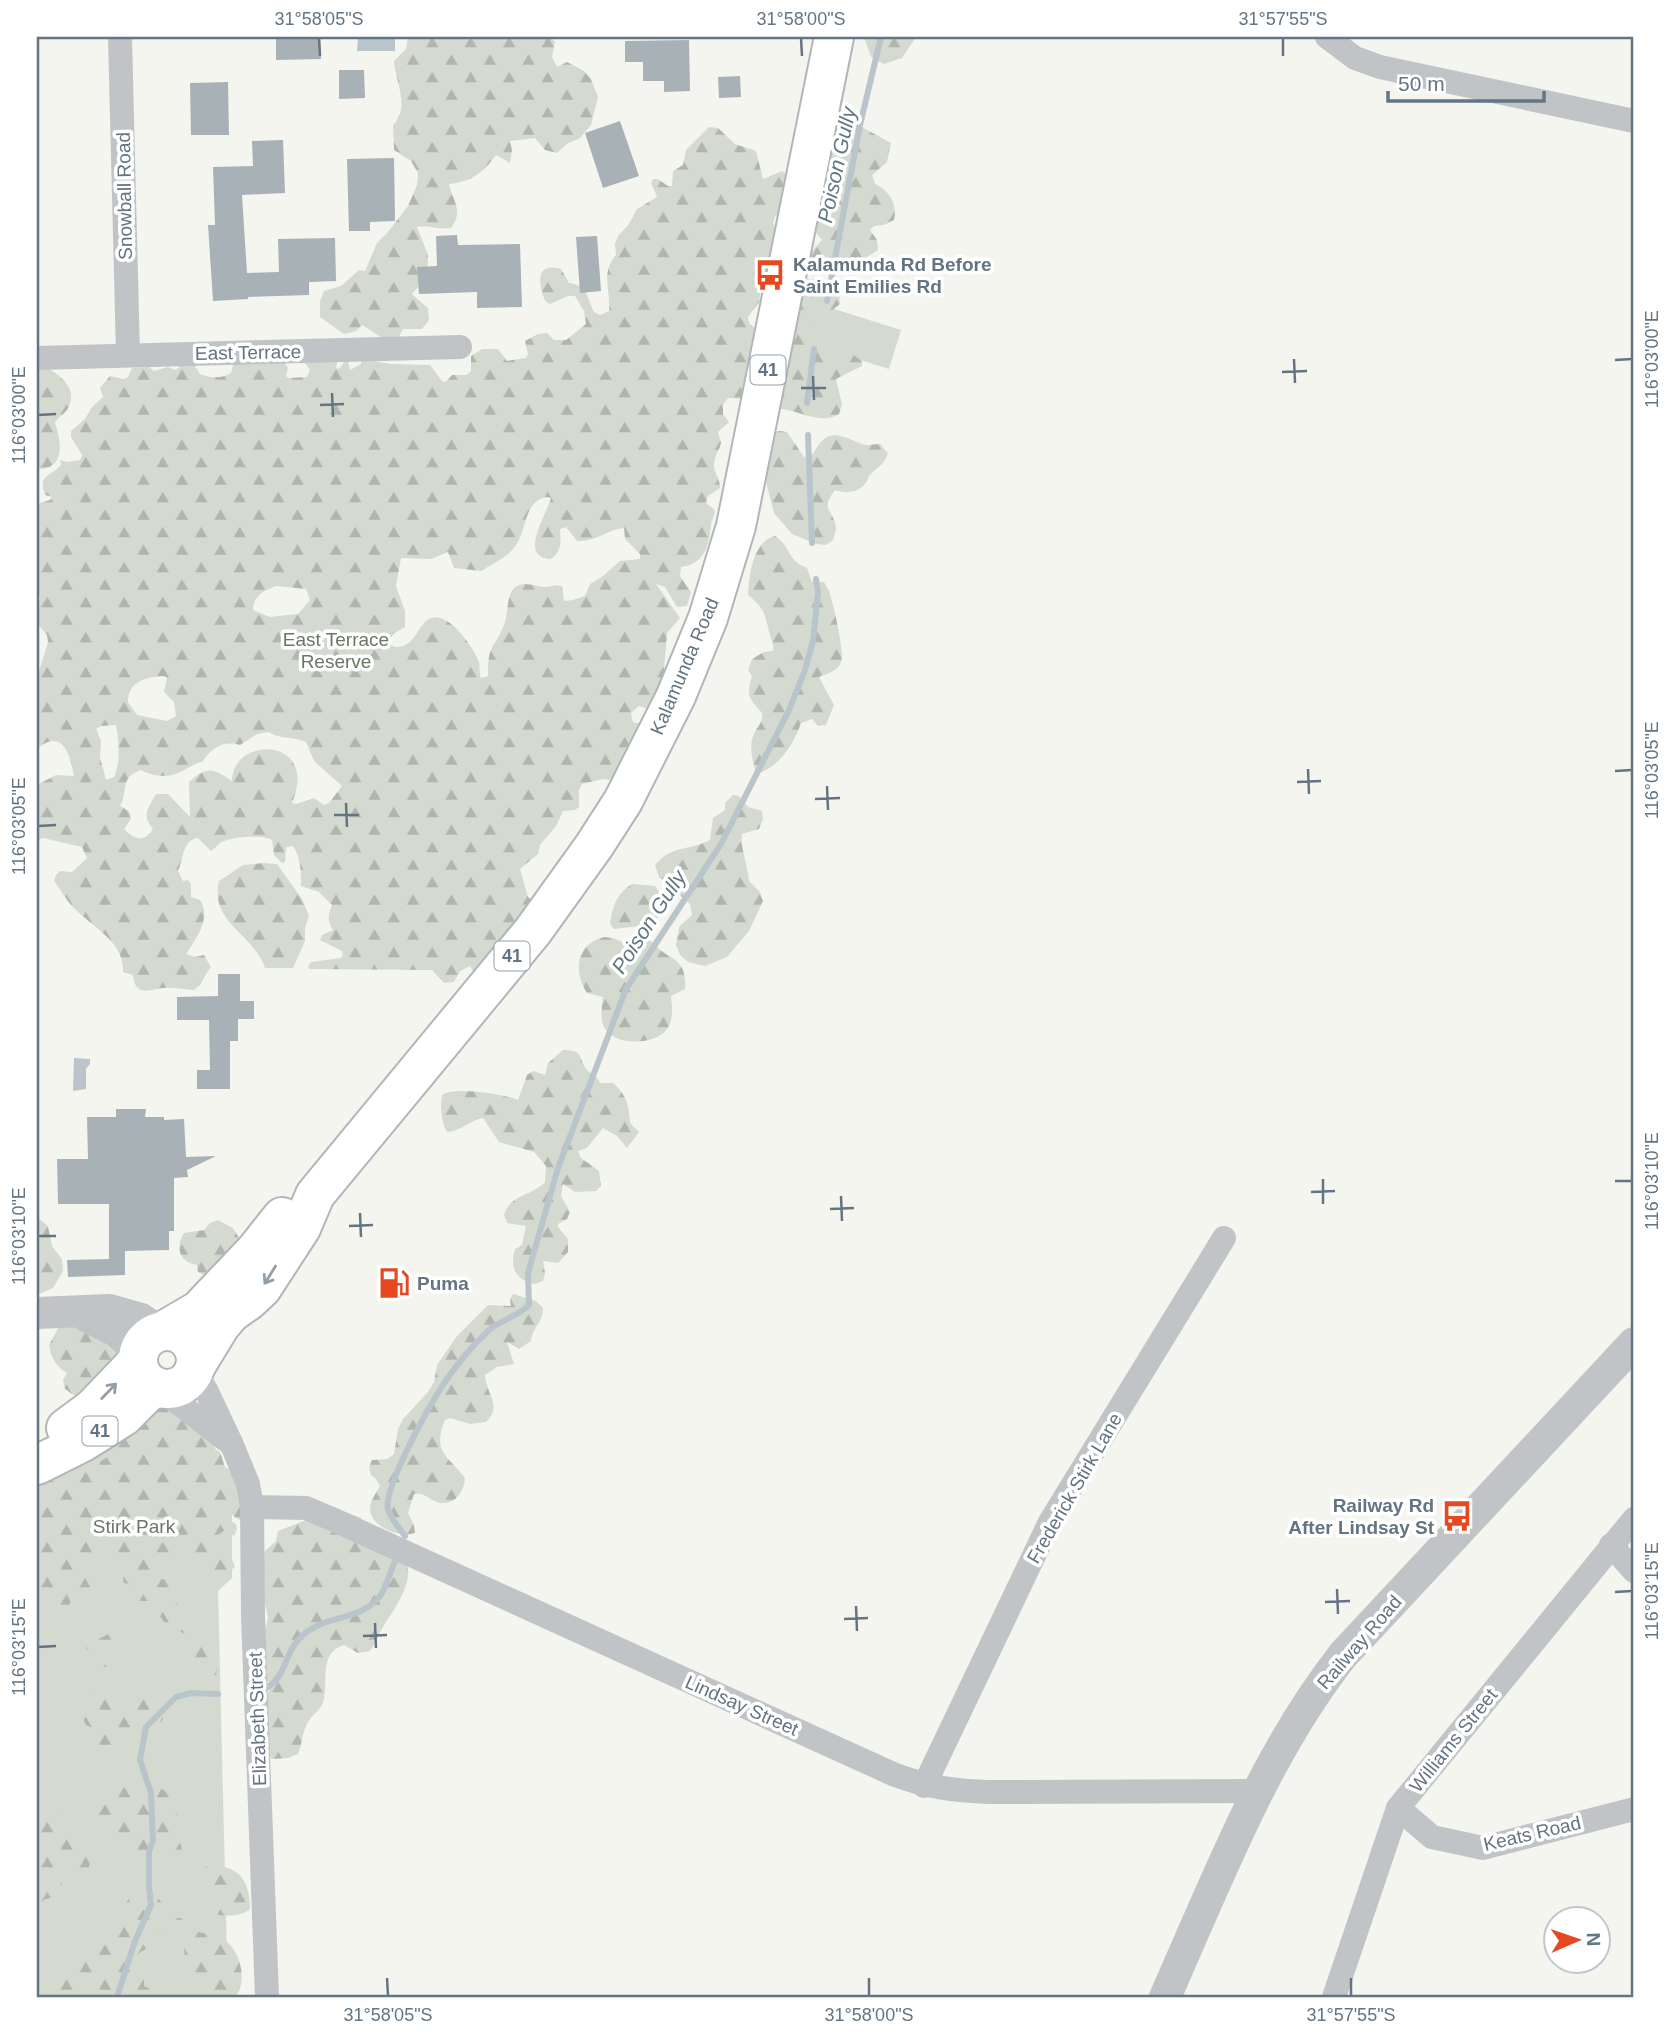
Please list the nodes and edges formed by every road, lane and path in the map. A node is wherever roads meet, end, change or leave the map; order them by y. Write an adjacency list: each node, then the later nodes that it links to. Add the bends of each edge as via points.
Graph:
1 (120, 37): 6 (street, Snowball Road)
2 (834, 37): 8 (main road, Kalamunda Road / 41, via 736,526 708,618 676,696 623,801 555,900)
3 (1328, 37): 4 (street, via 1354,58 1380,67)
4 (1634, 121)
5 (460, 347): 6 (street, East Terrace)
6 (128, 355): 7 (street, East Terrace)
7 (37, 358)
8 (315, 1195): 12 (main road, Kalamunda Road / 41, via 281,1218); 13 (main road, Kalamunda Road / 41, one-way to 13, via 301,1228 261,1288 230,1313)
9 (1224, 1238): 21 (street, Frederick Stirk Lane, via 1050,1522)
10 (37, 1313): 12 (street, via 79,1312 116,1331)
11 (1634, 1343): 22 (street, Railway Road, via 1343,1655 1314,1694)
12 (152, 1358): 13 (main road, 41, via 168,1389 183,1384); 13 (main road, via 174,1331 190,1341); 14 (main road, Kalamunda Road / 41, one-way to 12, via 79,1420); 15 (street, Elizabeth Street, via 199,1416); 16 (main road, Kalamunda Road / 41, via 123,1416)
13 (195, 1369): 15 (street, Elizabeth Street)
14 (37, 1445)
15 (232, 1445): 17 (street, Elizabeth Street)
16 (37, 1465)
17 (252, 1507): 21 (street, Lindsay Street, via 306,1508); 25 (street, Elizabeth Street)
18 (1634, 1519): 19 (street, Williams Street)
19 (1611, 1545): 20 (street); 23 (street, Williams Street)
20 (1634, 1571)
21 (924, 1786): 22 (street, Lindsay Street, via 989,1792)
22 (1257, 1791): 26 (street, Railway Road)
23 (1398, 1808): 24 (street, Keats Road, via 1432,1837 1483,1848); 27 (street, Williams Street)
24 (1634, 1809)
25 (267, 1997)
26 (1164, 1997)
27 (1334, 1997)

